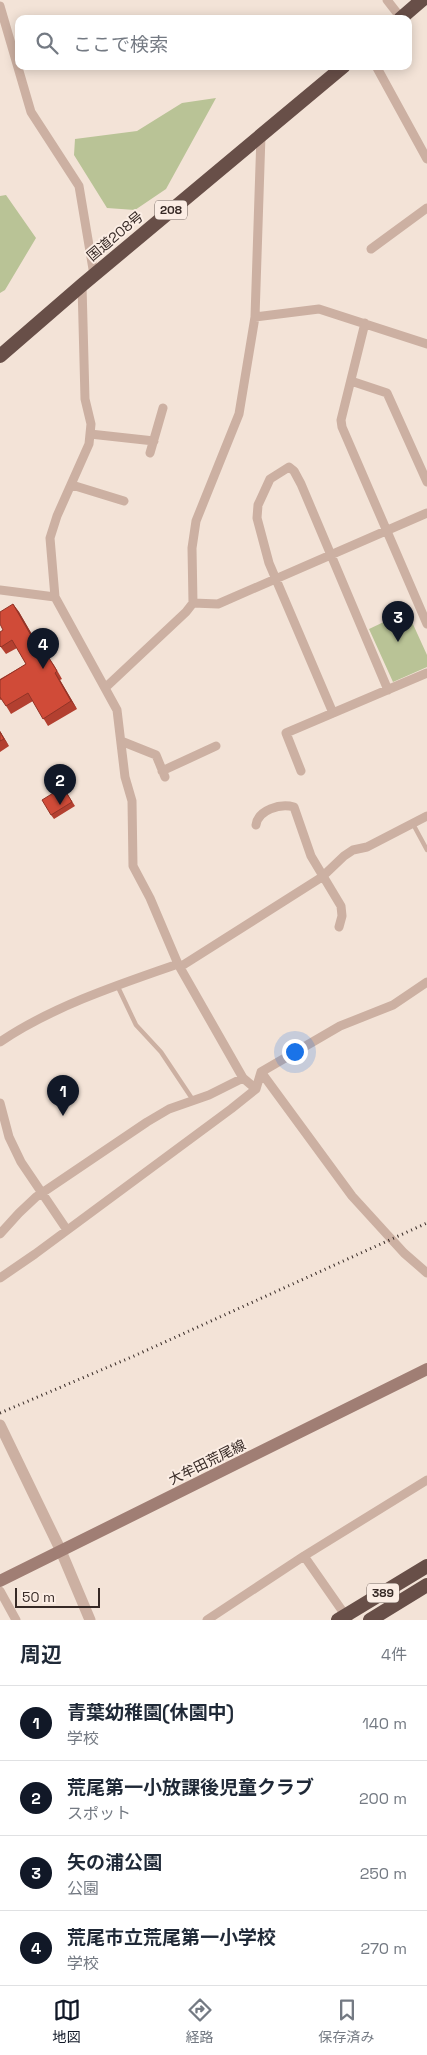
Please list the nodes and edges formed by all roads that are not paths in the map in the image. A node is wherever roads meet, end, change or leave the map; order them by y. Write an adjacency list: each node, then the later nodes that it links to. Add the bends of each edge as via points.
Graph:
1 (387, 0): 4 (street)
2 (422, 0): 5 (highway)
3 (0, 6): 6 (street)
4 (398, 15)
5 (405, 15)
6 (15, 57)
7 (19, 70): 14 (street, via 31,112 79,186)
8 (339, 70): 10 (highway, 国道208号 / 208)
9 (378, 70): 11 (street)
10 (261, 135): 14 (highway, 国道208号 / 208); 16 (street)
11 (427, 160)
12 (427, 208): 13 (street)
13 (371, 249)
14 (94, 275): 15 (highway, 国道208号 / 208)
15 (82, 285): 19 (highway, 国道208号 / 208); 22 (street, via 85,399)
16 (255, 317): 17 (street, via 319,309); 34 (street, via 239,414 196,521 192,548)
17 (365, 323): 18 (street); 20 (street)
18 (427, 344)
19 (0, 356)
20 (351, 381): 25 (street, via 387,393); 29 (street, via 342,428)
21 (163, 408): 23 (street)
22 (90, 434): 23 (street); 26 (street)
23 (154, 441): 24 (street)
24 (150, 453)
25 (426, 475)
26 (72, 485): 27 (street); 33 (street, via 50,538)
27 (124, 502)
28 (427, 513): 29 (street)
29 (387, 531): 30 (street); 35 (street)
30 (331, 555): 31 (street); 31 (street, via 301,484 289,466 270,479 258,505 257,518); 38 (street)
31 (276, 578): 34 (street, via 218,604); 39 (street)
32 (0, 590): 33 (street)
33 (54, 596): 37 (street)
34 (193, 603): 37 (street)
35 (427, 624)
36 (427, 673): 38 (street)
37 (105, 688): 40 (street, via 117,710)
38 (388, 690): 39 (street)
39 (333, 714): 42 (street, via 286,733)
40 (121, 740): 41 (street, via 156,755 164,774); 49 (street, via 125,777 132,801 133,866)
41 (216, 746)
42 (302, 771)
43 (427, 816): 44 (street)
44 (413, 824): 46 (lane); 47 (street, via 367,847 353,850)
45 (256, 825): 47 (street, via 262,812 286,805 294,807)
46 (427, 850)
47 (322, 877): 48 (street, via 341,906); 49 (street)
48 (339, 928)
49 (179, 966): 51 (street); 54 (street)
50 (427, 982): 53 (street, via 393,1005 340,1026)
51 (117, 985): 52 (street, via 19,1029); 56 (lane, via 136,1025 161,1052)
52 (0, 1042)
53 (262, 1072): 55 (street); 61 (street, via 352,1196 404,1253)
54 (242, 1078): 55 (street); 56 (street)
55 (256, 1089): 59 (street)
56 (193, 1100): 58 (street, via 146,1122)
57 (0, 1103): 58 (street, via 21,1162)
58 (42, 1194): 59 (street); 60 (street)
59 (67, 1230): 62 (street)
60 (0, 1234)
61 (427, 1273)
62 (0, 1278)
63 (427, 1369): 66 (main road, 大牟田荒尾線)
64 (0, 1425): 66 (street)
65 (427, 1480): 67 (street)
66 (60, 1552): 69 (main road, 大牟田荒尾線); 74 (street)
67 (304, 1556): 72 (street); 75 (street)
68 (427, 1566): 72 (highway, 389)
69 (0, 1581)
70 (427, 1585): 76 (highway, 389)
71 (0, 1590): 73 (street)
72 (344, 1619)
73 (16, 1620)
74 (90, 1620)
75 (207, 1620)
76 (370, 1620)

